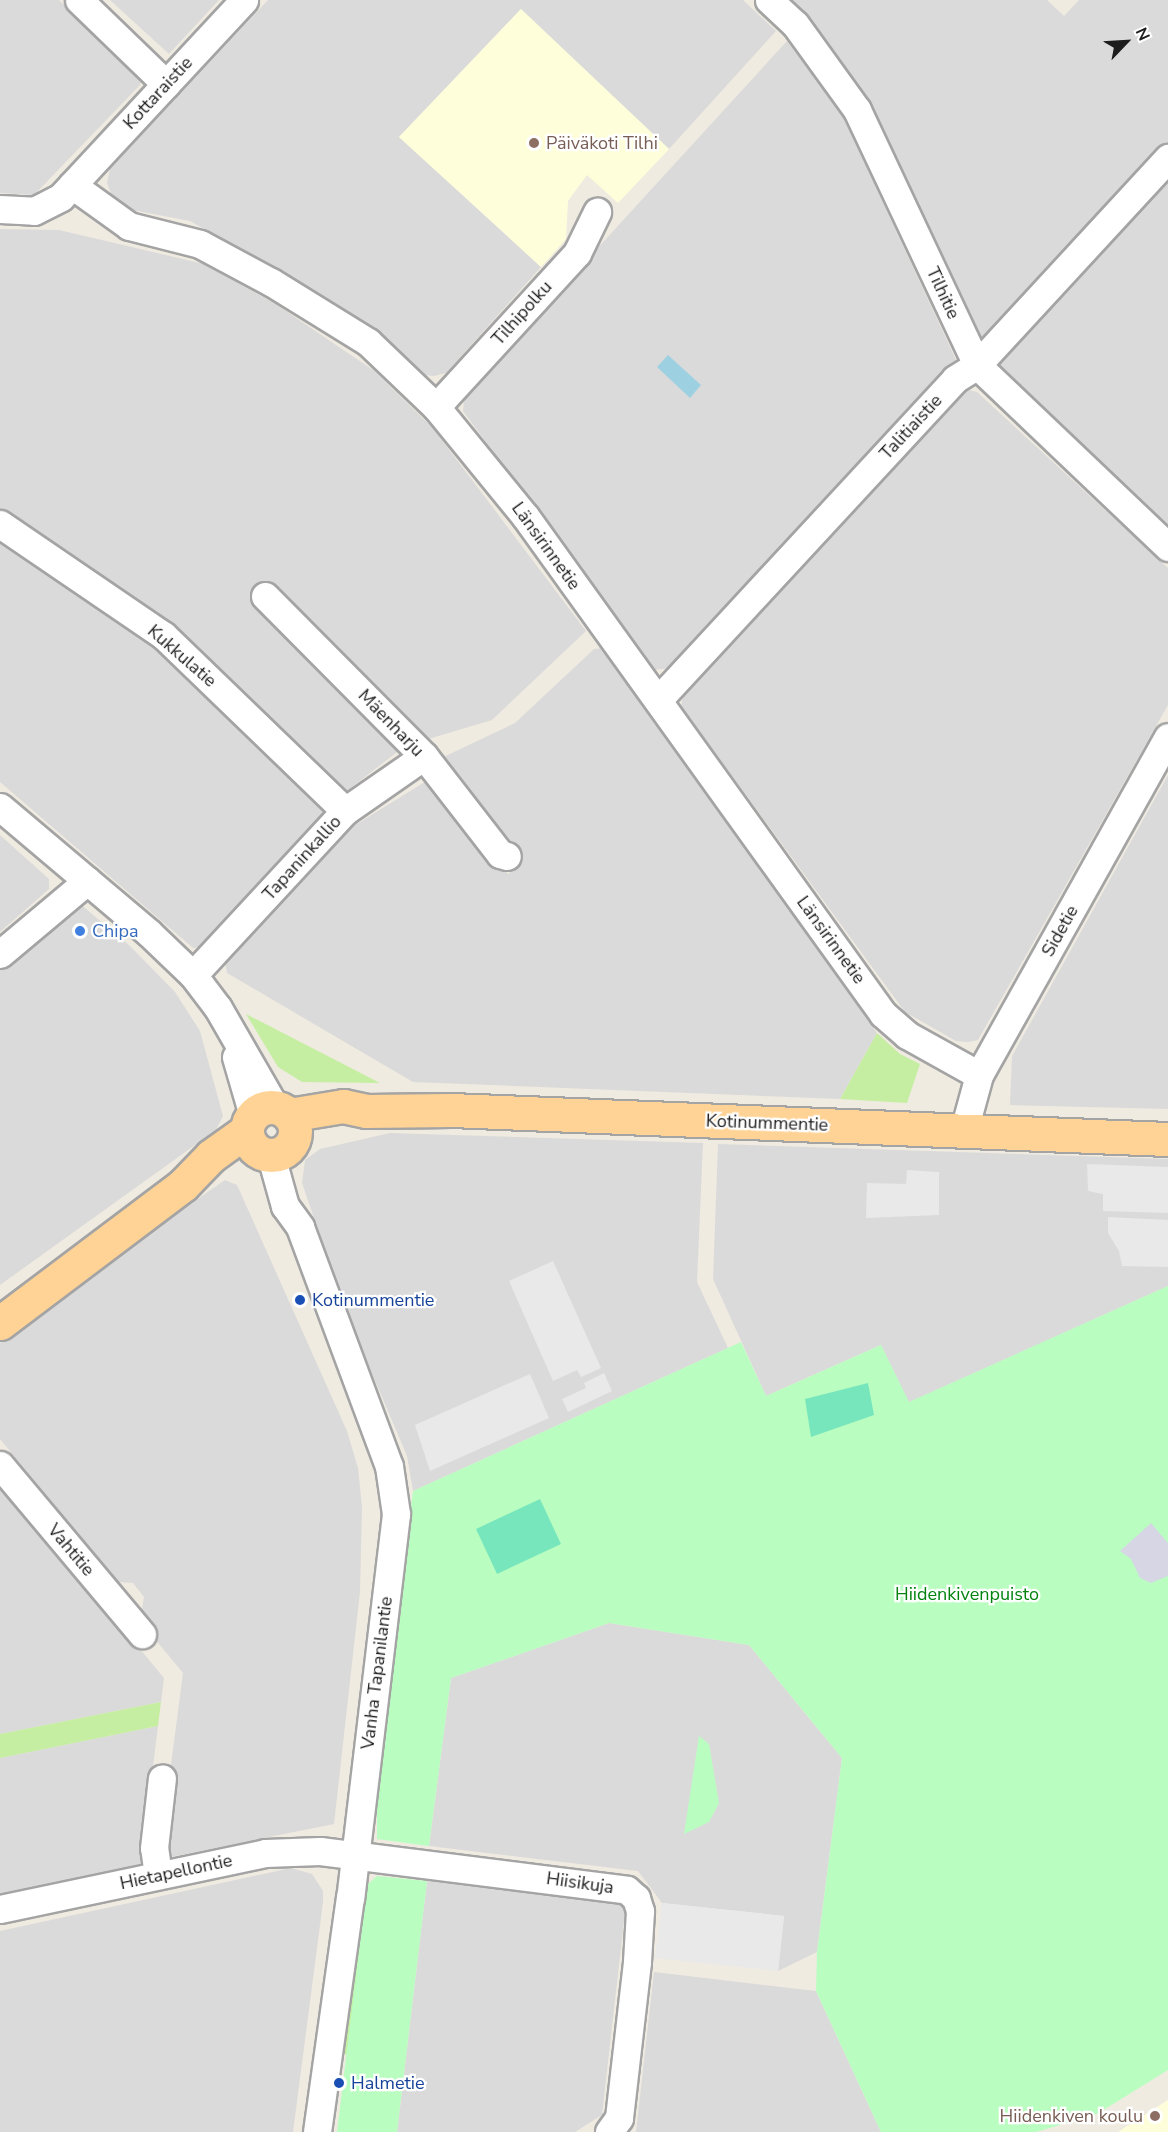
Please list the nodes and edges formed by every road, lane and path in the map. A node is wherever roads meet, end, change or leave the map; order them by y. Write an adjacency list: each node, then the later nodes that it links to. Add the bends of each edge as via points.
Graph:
1 (79, 0): 4 (street)
2 (244, 0): 4 (street, Kottaraistie)
3 (769, 0): 9 (street, Tilhitie, via 795,24 857,110)
4 (166, 84): 6 (street, Kottaraistie)
5 (1168, 158): 9 (street, Talitiaistie)
6 (72, 185): 7 (street, via 41,209); 10 (street, Länsirinnetie, via 129,226 200,244 271,282 368,342)
7 (0, 209)
8 (597, 212): 10 (street, Tilhipolku, via 577,253)
9 (977, 365): 12 (street, Tilhitie); 14 (street, Talitiaistie, via 955,379)
10 (436, 407): 14 (street, Länsirinnetie, via 525,516)
11 (0, 524): 18 (street, Kukkulatie, via 163,635)
12 (1168, 547)
13 (265, 596): 16 (street, Mäenharju)
14 (658, 700): 23 (street, Länsirinnetie, via 883,1014 908,1035)
15 (1168, 737): 23 (street, Sidetie)
16 (424, 756): 18 (street, Tapaninkallio); 19 (street, Mäenharju, via 500,854)
17 (0, 807): 20 (street, Vanha Tapanilantie)
18 (345, 811): 22 (street, Tapaninkallio)
19 (507, 856)
20 (87, 881): 21 (street); 22 (street, Vanha Tapanilantie)
21 (0, 954)
22 (193, 975): 25 (street, Vanha Tapanilantie, via 232,1035)
23 (979, 1075): 24 (street, Sidetie)
24 (964, 1130): 25 (main road, Kotinummentie, via 451,1110 366,1111); 26 (main road, Kotinummentie)
25 (271, 1132): 27 (main road, Kotinummentie, via 211,1156 183,1185); 31 (street, Vanha Tapanilantie, via 285,1206 300,1227 390,1466 394,1490 396,1514)
26 (1168, 1139)
27 (0, 1323)
28 (0, 1465): 29 (street, Vahtitie)
29 (142, 1634)
30 (162, 1778): 32 (street, via 154,1848)
31 (355, 1854): 32 (street, Hietapellontie, via 265,1853); 34 (street, Vanha Tapanilantie); 35 (street, Hiisikuja, via 616,1886 636,1898 640,1911 637,1962 620,2110)
32 (158, 1875): 33 (street, Hietapellontie)
33 (0, 1910)
34 (317, 2132)
35 (609, 2132)

